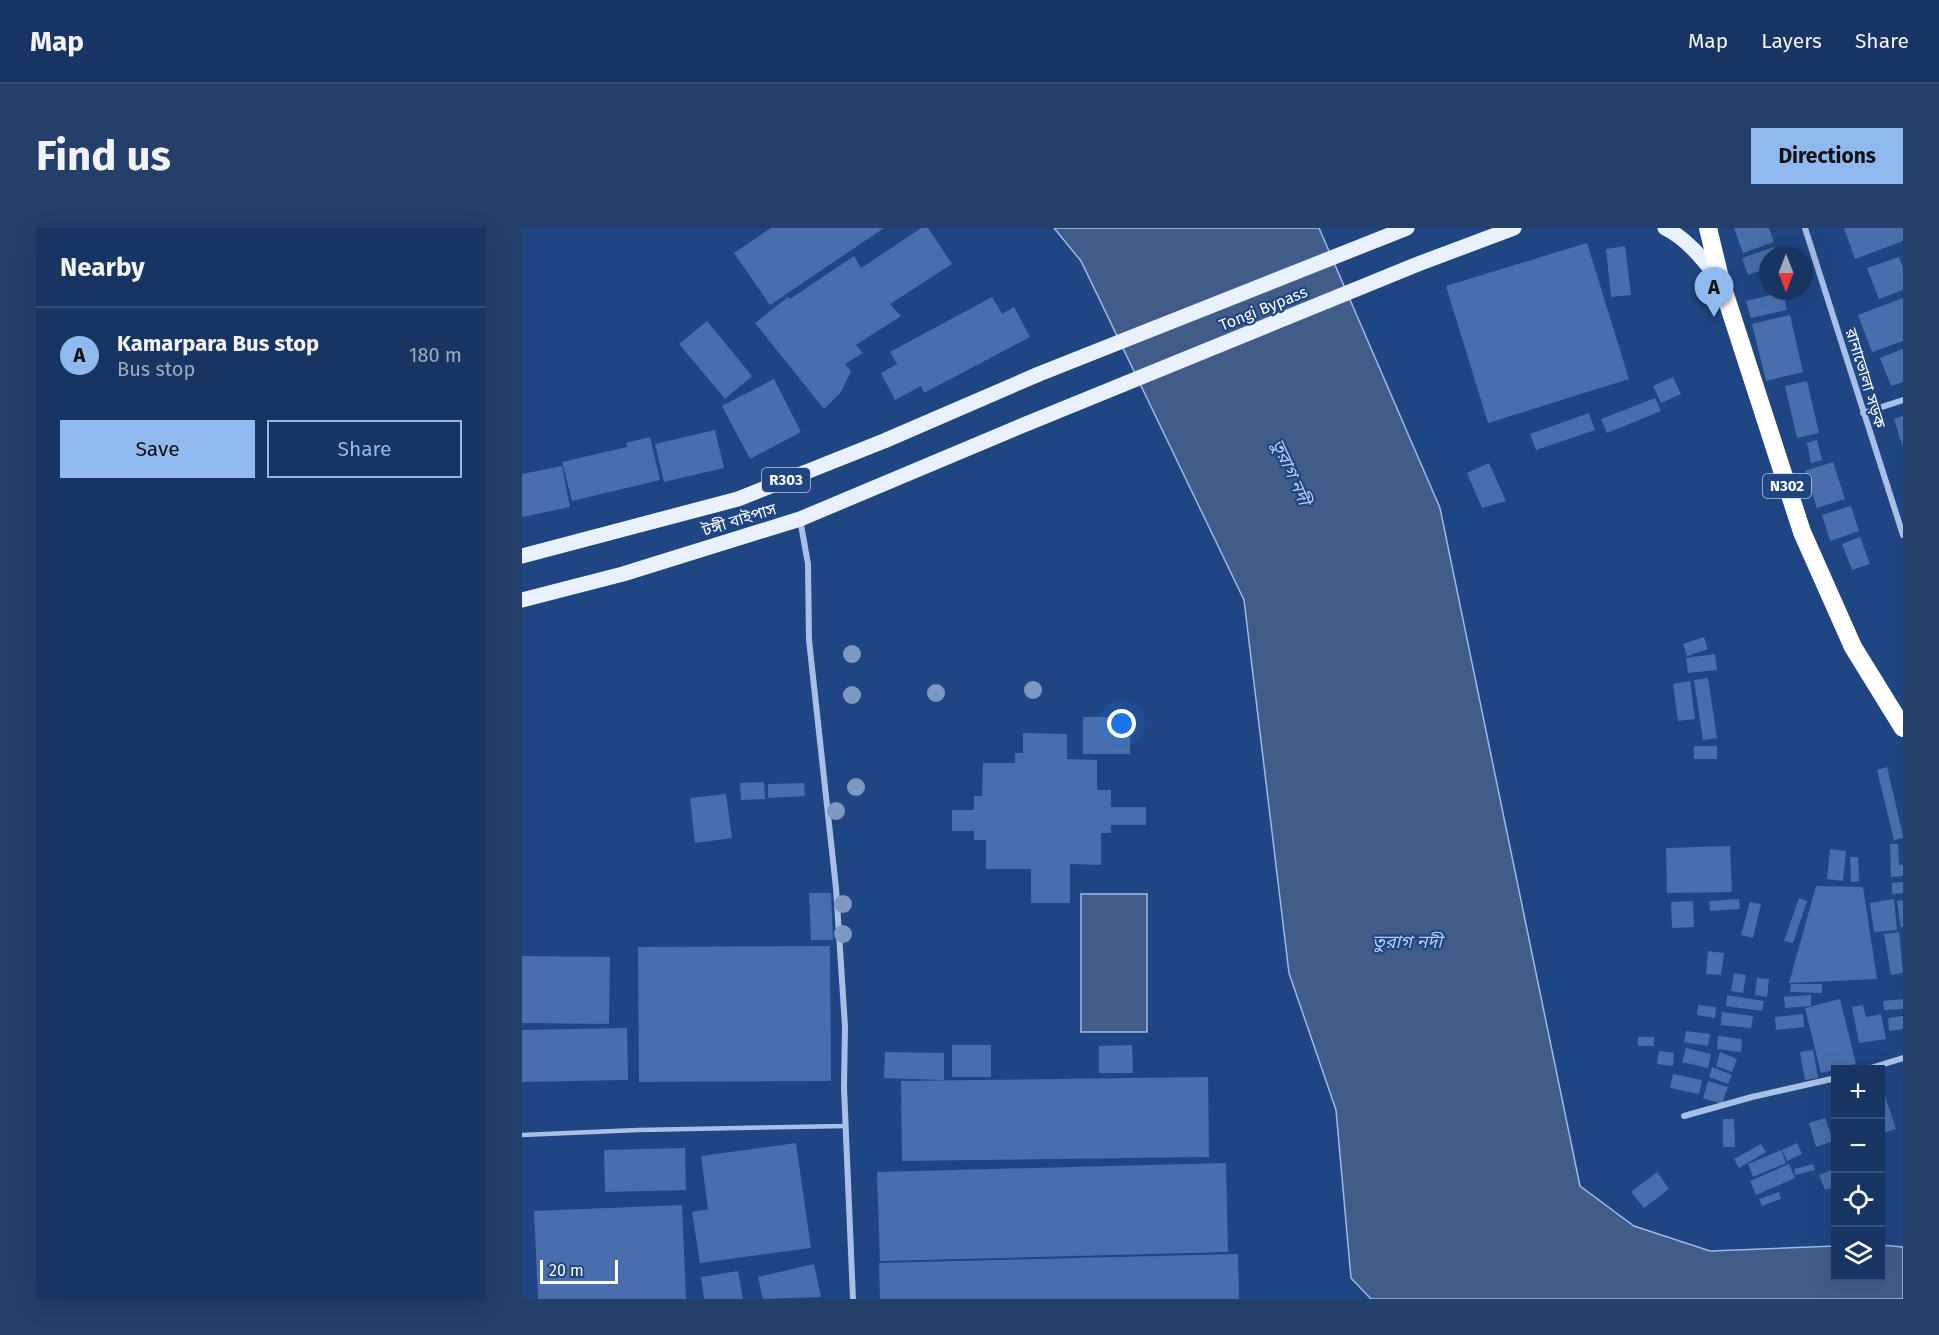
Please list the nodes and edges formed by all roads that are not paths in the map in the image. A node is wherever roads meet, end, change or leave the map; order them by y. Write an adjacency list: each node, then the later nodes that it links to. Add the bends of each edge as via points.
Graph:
1 (1514, 228): 9 (main road, Tongi Bypass / R303)
2 (1665, 228): 6 (main road, via 1700,257)
3 (1708, 228): 6 (highway, N302)
4 (1805, 228): 8 (street, রানাভোলা সড়ক)
5 (1404, 229): 12 (main road, R303, via 738,499)
6 (1721, 282): 14 (highway, N302, via 1802,532 1853,648)
7 (1903, 400): 8 (street)
8 (1863, 413): 11 (street, রানাভোলা সড়ক)
9 (1026, 424): 10 (main road, টঙ্গী বাইপাস / R303)
10 (800, 519): 13 (main road, টঙ্গী বাইপাস / R303, via 622,574); 19 (street, via 808,564 809,640 836,888)
11 (1903, 535)
12 (522, 556)
13 (522, 600)
14 (1903, 728)
15 (1903, 1058): 16 (street)
16 (1880, 1065)
17 (1831, 1079): 18 (street)
18 (1683, 1116)
19 (847, 1126): 20 (lane); 21 (street)
20 (522, 1135)
21 (853, 1299)

